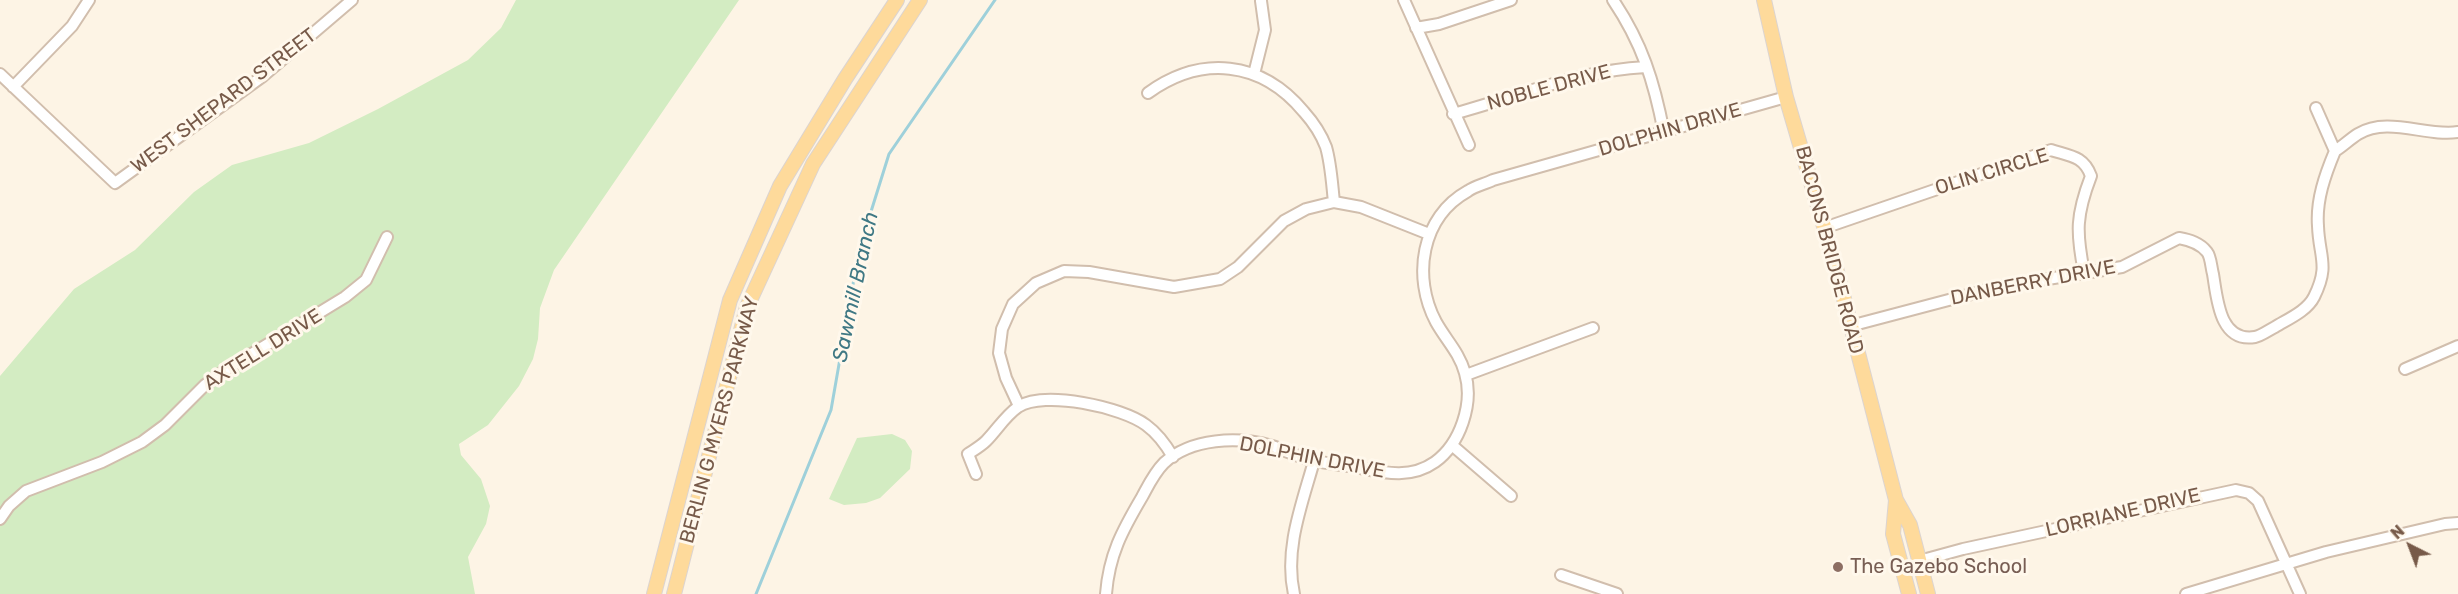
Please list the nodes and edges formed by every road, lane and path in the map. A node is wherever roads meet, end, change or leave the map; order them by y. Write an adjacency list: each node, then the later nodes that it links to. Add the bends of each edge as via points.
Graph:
1 (89, 0): 14 (street, via 72,26)
2 (352, 0): 14 (street, WEST SHEPARD STREET, via 263,76 115,183)
3 (897, 0): 45 (main road, BERLIN G MYERS PARKWAY, via 780,186 730,300)
4 (920, 0): 46 (main road, BERLIN G MYERS PARKWAY, via 813,164 747,307)
5 (1404, 0): 10 (street)
6 (1510, 0): 10 (street)
7 (1613, 0): 11 (street, via 1635,35)
8 (1764, 0): 16 (main road, BACONS BRIDGE ROAD)
9 (1261, 1): 13 (street, via 1265,30)
10 (1416, 28): 18 (street)
11 (1646, 67): 18 (street, NOBLE DRIVE, via 1578,78); 20 (street)
12 (0, 74): 14 (street)
13 (1254, 74): 15 (street, via 1215,68 1190,72 1168,79); 23 (street, via 1296,102 1315,124 1326,147)
14 (13, 87)
15 (1148, 93)
16 (1786, 97): 20 (street, DOLPHIN DRIVE); 24 (main road, BACONS BRIDGE ROAD)
17 (2316, 108): 22 (street)
18 (1453, 114): 21 (street)
19 (2458, 132): 22 (street, via 2444,134 2391,126 2360,132)
20 (1664, 133): 25 (street, DOLPHIN DRIVE, via 1493,180 1467,191 1444,209)
21 (1469, 145)
22 (2335, 151): 27 (street, DANBERRY DRIVE, via 2319,203 2324,269 2313,299 2297,315 2256,337 2232,332 2221,319 2209,254 2189,240 2179,238 2122,267)
23 (1334, 202): 25 (street, via 1361,207); 33 (street, via 1306,209 1284,221 1238,267 1220,279 1174,288 1064,271 1036,283 1013,304 1002,329 999,353)
24 (1824, 228): 27 (street, OLIN CIRCLE, via 2051,150 2081,160 2091,176 2079,211 2077,237); 28 (main road, BACONS BRIDGE ROAD)
25 (1429, 234): 32 (street, DOLPHIN DRIVE, via 1421,264 1425,294)
26 (387, 237): 40 (street, AXTELL DRIVE, via 366,280 345,297 204,385 165,425 142,442 26,491)
27 (2084, 272): 28 (street, DANBERRY DRIVE, via 1969,294)
28 (1850, 326): 39 (main road, BACONS BRIDGE ROAD)
29 (1593, 328): 32 (street)
30 (2458, 346): 31 (street)
31 (2405, 369)
32 (1466, 375): 34 (street, DOLPHIN DRIVE, via 1463,423)
33 (1019, 406): 35 (street, via 1064,400 1123,413 1146,425); 37 (street, via 986,442 968,454)
34 (1453, 446): 36 (street, DOLPHIN DRIVE, via 1433,463 1411,472 1390,474); 38 (street)
35 (1173, 456): 36 (street, DOLPHIN DRIVE, via 1217,441 1245,441); 47 (street, DOLPHIN DRIVE, via 1154,475 1124,528 1109,565)
36 (1314, 461): 48 (street, via 1292,553)
37 (976, 474)
38 (1511, 496)
39 (1896, 500): 42 (main road, BACONS BRIDGE ROAD, via 1910,525); 50 (main road, BACONS BRIDGE ROAD, via 1893,534)
40 (0, 519)
41 (2458, 523): 43 (street)
42 (1919, 561): 43 (street, LORRIANE DRIVE, via 2236,490 2249,493 2258,501); 51 (main road, BACONS BRIDGE ROAD)
43 (2286, 564): 52 (street); 53 (street, LORRIANE DRIVE)
44 (1561, 575): 49 (street)
45 (654, 594)
46 (674, 594)
47 (1106, 594)
48 (1294, 594)
49 (1617, 594)
50 (1909, 594)
51 (1928, 594)
52 (2186, 594)
53 (2300, 594)

